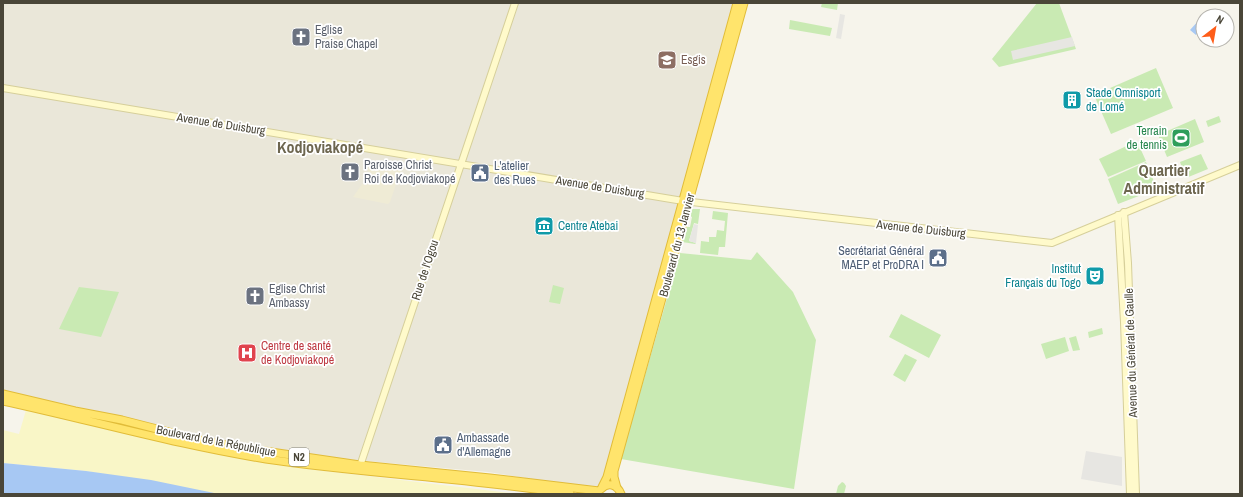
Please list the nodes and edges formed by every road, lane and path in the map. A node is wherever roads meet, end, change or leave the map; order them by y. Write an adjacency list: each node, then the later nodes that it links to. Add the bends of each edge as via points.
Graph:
1 (515, 3): 5 (street, Rue de l'Ogou)
2 (737, 3): 7 (highway, Boulevard du 13 Janvier)
3 (744, 3): 7 (highway, Boulevard du 13 Janvier)
4 (3, 88): 5 (street, Avenue de Duisburg)
5 (461, 164): 7 (street, Avenue de Duisburg); 12 (street, Rue de l'Ogou)
6 (1240, 165): 8 (street)
7 (686, 201): 8 (street, Avenue de Duisburg, via 1052,243); 13 (highway, Boulevard du 13 Janvier, via 607,477); 14 (highway, Boulevard du 13 Janvier, via 614,471)
8 (1121, 213): 9 (street, Avenue du Général de Gaulle)
9 (1127, 332): 16 (street, Avenue du Général de Gaulle); 17 (street, Avenue du Général de Gaulle)
10 (3, 394): 12 (highway, Boulevard de la République / N2, via 208,442)
11 (3, 401): 12 (highway, Boulevard de la République / N2, via 206,448 273,460)
12 (359, 468): 13 (highway, Boulevard de la République / N2); 15 (highway, Boulevard de la République / N2)
13 (600, 490): 14 (highway, Boulevard de la République, via 608,485)
14 (621, 492)
15 (570, 494)
16 (1130, 494)
17 (1136, 494)

